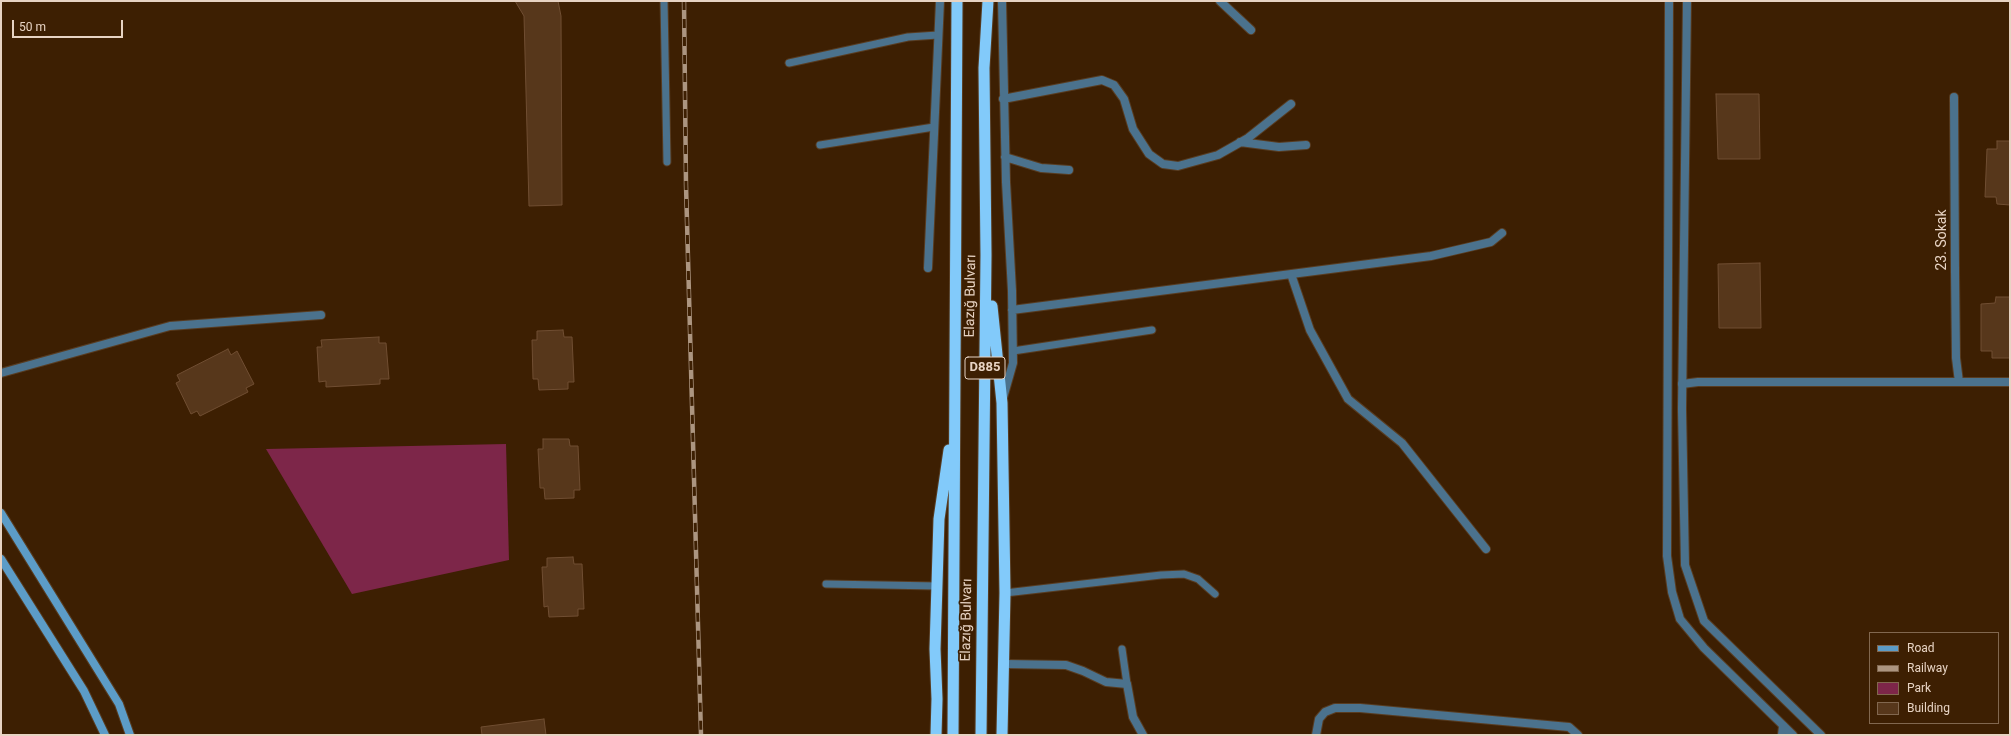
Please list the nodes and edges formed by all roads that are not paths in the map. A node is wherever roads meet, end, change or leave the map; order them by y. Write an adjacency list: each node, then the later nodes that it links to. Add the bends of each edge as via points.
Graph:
1 (664, 1): 20 (lane)
2 (940, 1): 10 (street)
3 (957, 1): 35 (highway, Elazığ Bulvarı / D885)
4 (988, 1): 23 (highway, Elazığ Bulvarı / D885, via 984,68)
5 (1002, 1): 13 (street)
6 (1220, 1): 9 (street)
7 (1669, 1): 46 (street, via 1667,556 1672,592 1680,619 1704,648)
8 (1687, 1): 33 (street)
9 (1251, 30)
10 (938, 35): 11 (lane, via 908,38); 15 (street)
11 (789, 63)
12 (1954, 97): 31 (street, 23. Sokak, via 1956,358)
13 (1003, 99): 16 (street, via 1102,80 1114,85 1124,99 1134,129 1149,154 1163,164 1178,166 1218,155); 19 (street)
14 (1291, 104): 16 (street)
15 (934, 127): 17 (lane); 24 (street)
16 (1240, 142): 18 (street, via 1279,146)
17 (820, 145)
18 (1306, 145)
19 (1005, 157): 21 (street, via 1041,168); 26 (street)
20 (667, 162)
21 (1069, 170)
22 (1502, 233): 25 (street, via 1491,242 1432,256)
23 (986, 255): 34 (highway); 51 (highway, Elazığ Bulvarı / D885)
24 (928, 268)
25 (1291, 274): 26 (street); 37 (street, via 1310,330 1348,398 1402,443)
26 (1012, 310): 29 (street)
27 (321, 315): 30 (street, via 170,326)
28 (1152, 330): 29 (lane)
29 (1013, 351): 34 (street, via 1013,363)
30 (1, 373)
31 (1959, 382): 32 (street); 33 (street)
32 (2010, 382)
33 (1682, 384): 58 (street, via 1685,565 1704,621)
34 (1002, 402): 41 (highway)
35 (955, 406): 40 (highway, via 939,519); 50 (highway, Elazığ Bulvarı / D885)
36 (1, 513): 48 (main road, via 119,704)
37 (1486, 549)
38 (1, 559): 47 (main road, via 84,690)
39 (826, 584): 40 (lane)
40 (937, 586): 49 (highway, via 934,649)
41 (1005, 593): 42 (lane, via 1184,574 1198,579); 44 (highway)
42 (1215, 594)
43 (1122, 649): 45 (lane)
44 (1004, 664): 45 (street, via 1066,665 1106,682); 52 (highway)
45 (1127, 684): 53 (street, via 1133,717)
46 (1783, 726): 56 (street); 57 (street)
47 (105, 735)
48 (130, 735)
49 (936, 735)
50 (953, 735)
51 (981, 735)
52 (1002, 735)
53 (1143, 735)
54 (1316, 735): 55 (street, via 1319,719 1325,712 1335,708 1360,708 1569,727)
55 (1578, 735)
56 (1782, 735)
57 (1793, 735)
58 (1820, 735)

